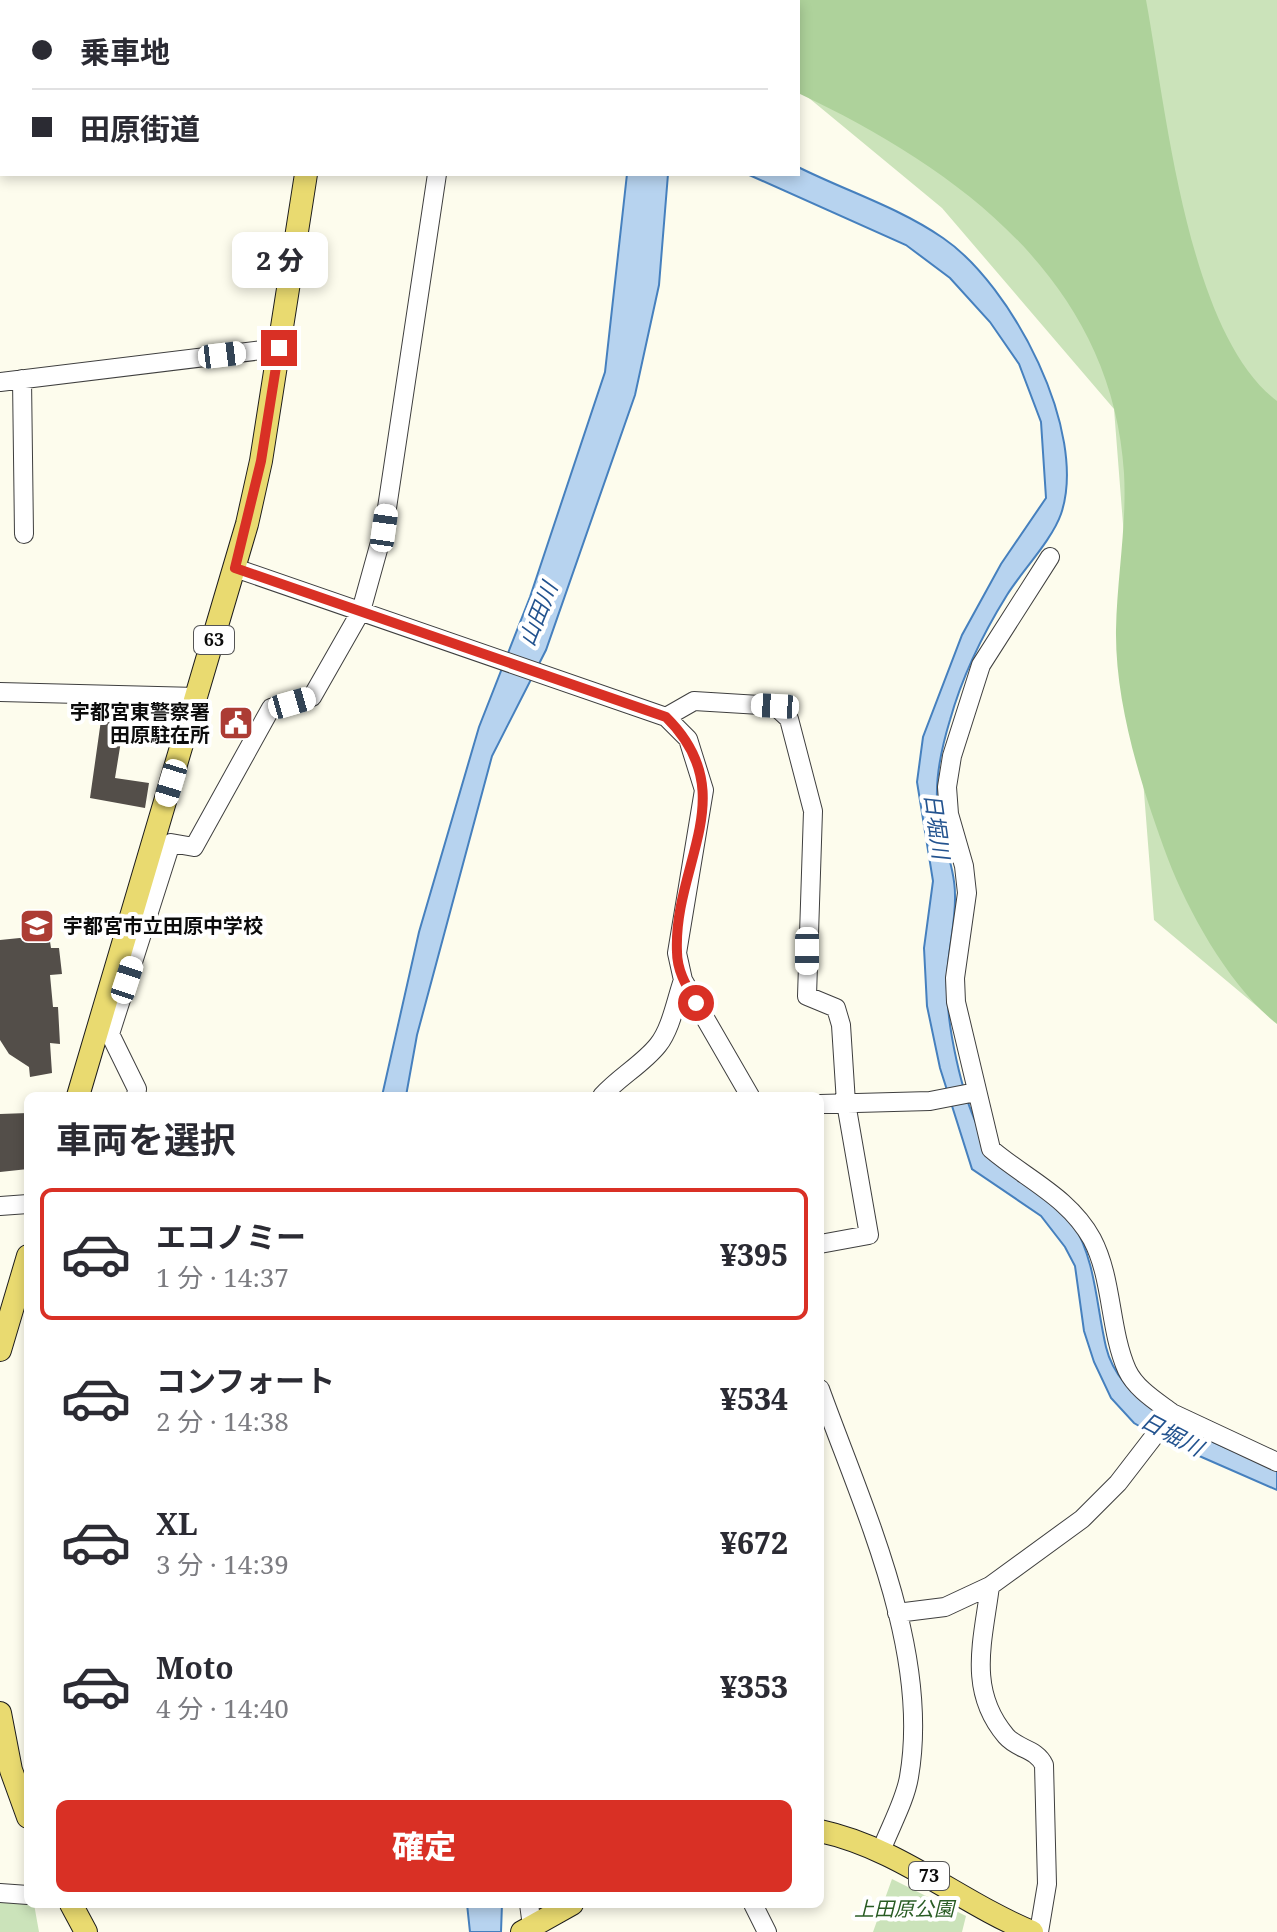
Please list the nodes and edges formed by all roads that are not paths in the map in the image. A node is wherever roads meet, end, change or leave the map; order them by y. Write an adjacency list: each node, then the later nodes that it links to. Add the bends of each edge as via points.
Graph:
1 (306, 176): 3 (main road, 63)
2 (437, 176): 9 (street, via 384,528)
3 (279, 348): 4 (street); 8 (main road, 63, via 261,461)
4 (22, 379): 5 (street); 6 (street)
5 (0, 382)
6 (24, 534)
7 (1050, 557): 18 (street, via 981,665 947,787 967,893 956,1002)
8 (235, 568): 9 (street); 11 (main road, 63)
9 (361, 611): 12 (street); 15 (street, via 312,697 271,708 194,847 171,843 110,1034)
10 (0, 692): 11 (street)
11 (197, 697): 14 (main road, 63)
12 (666, 717): 13 (street, via 688,739 704,790 679,926); 19 (street, via 694,701 775,706 789,719 813,811 807,996 836,1008)
13 (683, 980): 16 (street, via 661,1042); 17 (street)
14 (79, 1092)
15 (137, 1092)
16 (606, 1092)
17 (748, 1092)
18 (976, 1092): 19 (street, via 930,1101); 27 (street, via 991,1149 1067,1205 1092,1239 1128,1371 1142,1390)
19 (846, 1103): 20 (street); 23 (street, via 869,1235)
20 (824, 1104)
21 (24, 1204): 22 (street)
22 (0, 1206)
23 (824, 1243)
24 (24, 1269): 25 (main road)
25 (0, 1350)
26 (824, 1401): 30 (street)
27 (1172, 1413): 28 (street); 29 (street, via 1118,1483 1082,1519)
28 (1277, 1462)
29 (990, 1586): 30 (street, via 945,1607); 44 (street, via 979,1679 987,1710 1008,1739 1039,1754 1044,1765 1047,1884)
30 (897, 1613): 34 (street, via 915,1715 909,1779)
31 (0, 1713): 32 (main road)
32 (24, 1806)
33 (824, 1832): 34 (main road, 73)
34 (881, 1851): 43 (main road, 73)
35 (0, 1893): 36 (street)
36 (24, 1895)
37 (73, 1908): 41 (main road)
38 (562, 1908): 40 (main road)
39 (755, 1908): 42 (street)
40 (528, 1921)
41 (86, 1932)
42 (767, 1932)
43 (1032, 1932)
44 (1039, 1932)

